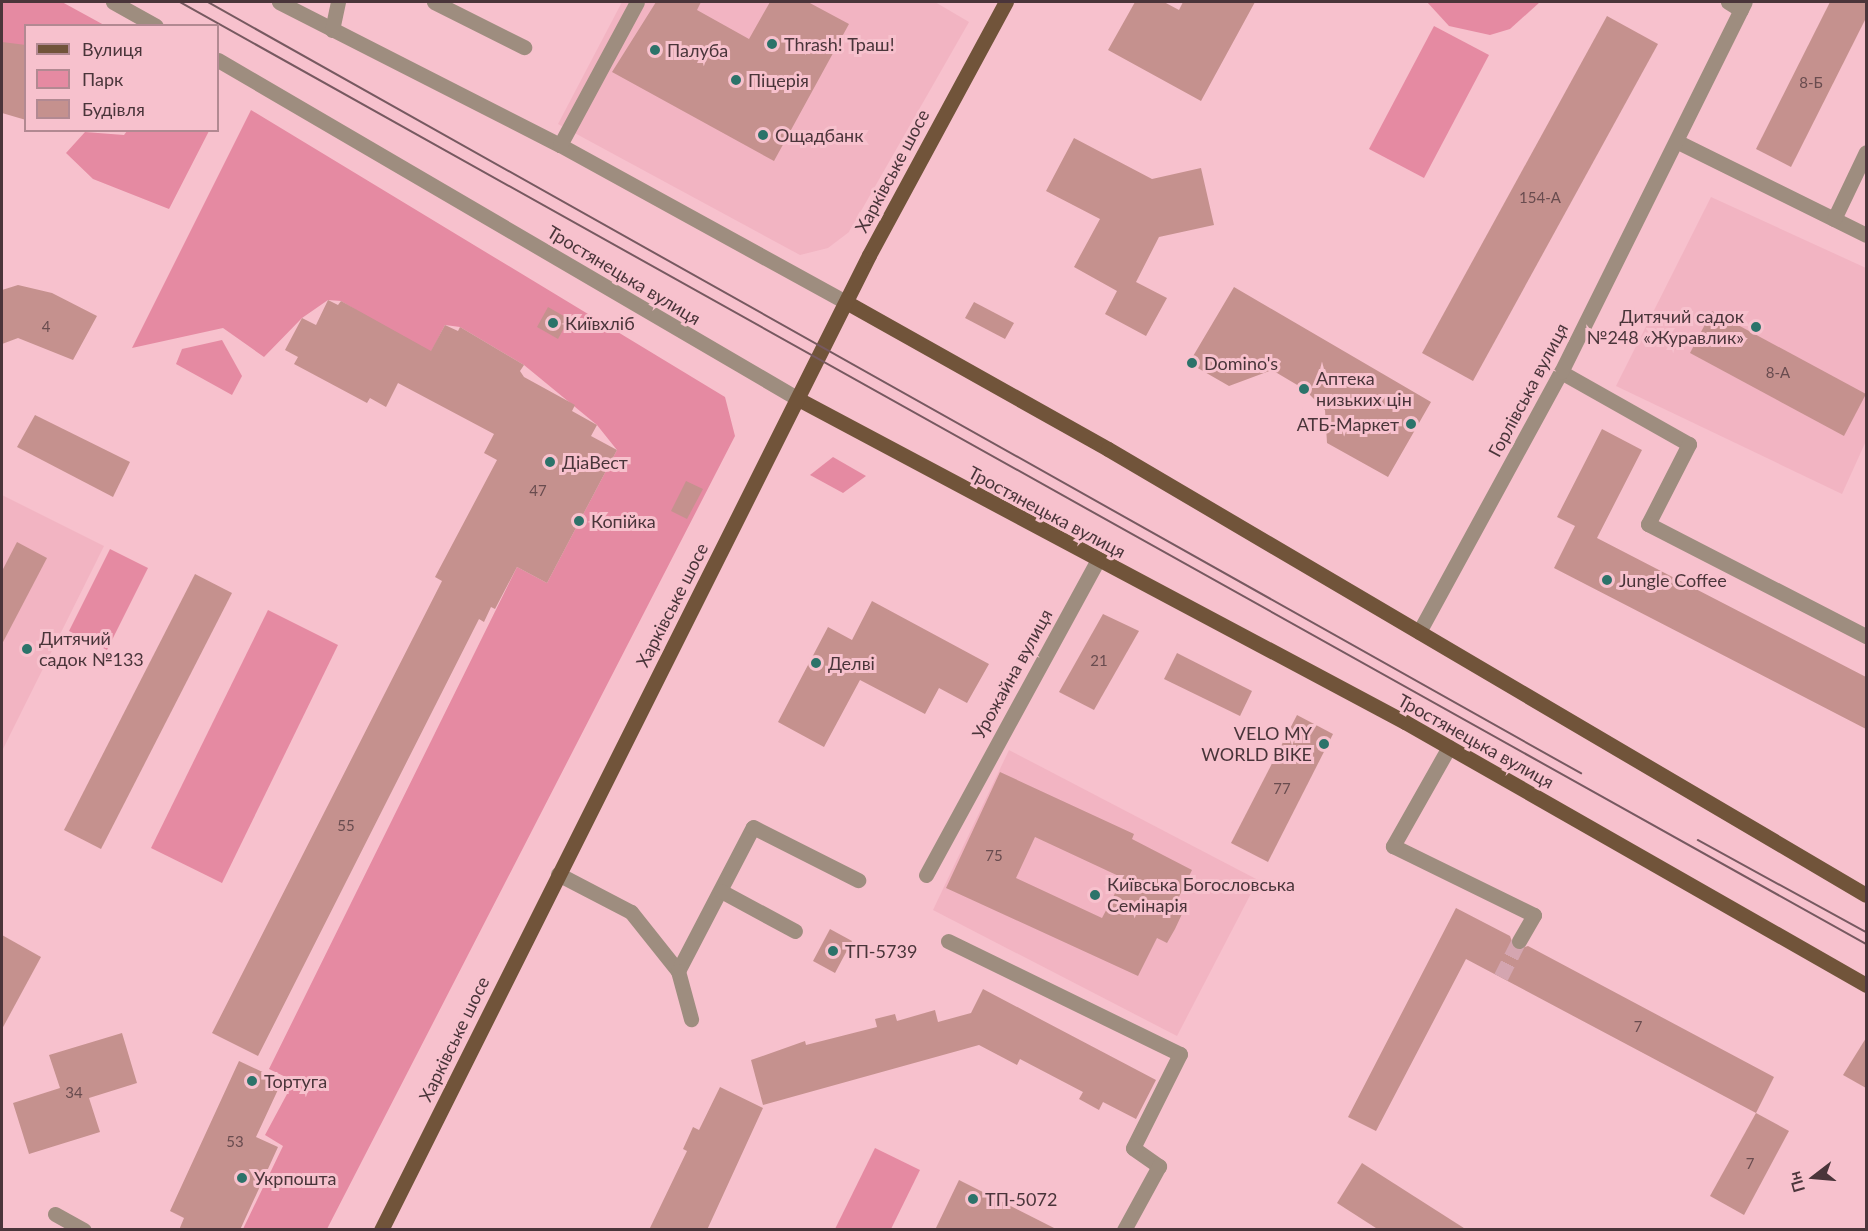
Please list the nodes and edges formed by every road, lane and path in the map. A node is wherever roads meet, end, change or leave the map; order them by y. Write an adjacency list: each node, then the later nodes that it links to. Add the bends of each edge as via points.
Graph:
1 (113, 2): 8 (street)
2 (279, 2): 9 (street)
3 (338, 2): 9 (street)
4 (434, 2): 10 (street)
5 (637, 2): 13 (street)
6 (1006, 2): 17 (main road, Харківське шосе)
7 (1738, 4): 12 (street, Горлівська вулиця)
8 (152, 24)
9 (332, 30): 13 (street)
10 (524, 47)
11 (219, 61): 19 (street, Тростянецька вулиця)
12 (1678, 142): 15 (street); 18 (street, Горлівська вулиця)
13 (560, 145): 17 (street)
14 (1866, 152): 15 (street)
15 (1834, 219): 16 (street)
16 (1866, 235)
17 (846, 302): 19 (main road, Харківське шосе); 21 (main road)
18 (1561, 372): 21 (street, Горлівська вулиця); 22 (street, via 1689,444 1648,524)
19 (800, 399): 20 (main road, Тростянецька вулиця); 24 (main road, Харківське шосе)
20 (1097, 562): 23 (main road, Тростянецька вулиця); 25 (street, Урожайна вулиця)
21 (1419, 632): 28 (main road)
22 (1866, 636)
23 (1449, 747): 31 (street, via 1393,846 1534,915); 33 (main road, Тростянецька вулиця)
24 (558, 873): 32 (street, via 631,912); 37 (main road, Харківське шосе)
25 (926, 875)
26 (858, 880): 27 (street, via 753,827)
27 (721, 891): 29 (street); 32 (street)
28 (1866, 895)
29 (795, 931)
30 (948, 941): 38 (street, via 1180,1054 1133,1148 1159,1166)
31 (1519, 941)
32 (678, 971): 34 (street)
33 (1866, 985)
34 (691, 1019)
35 (55, 1214): 36 (street)
36 (84, 1230)
37 (381, 1230)
38 (1124, 1230)

